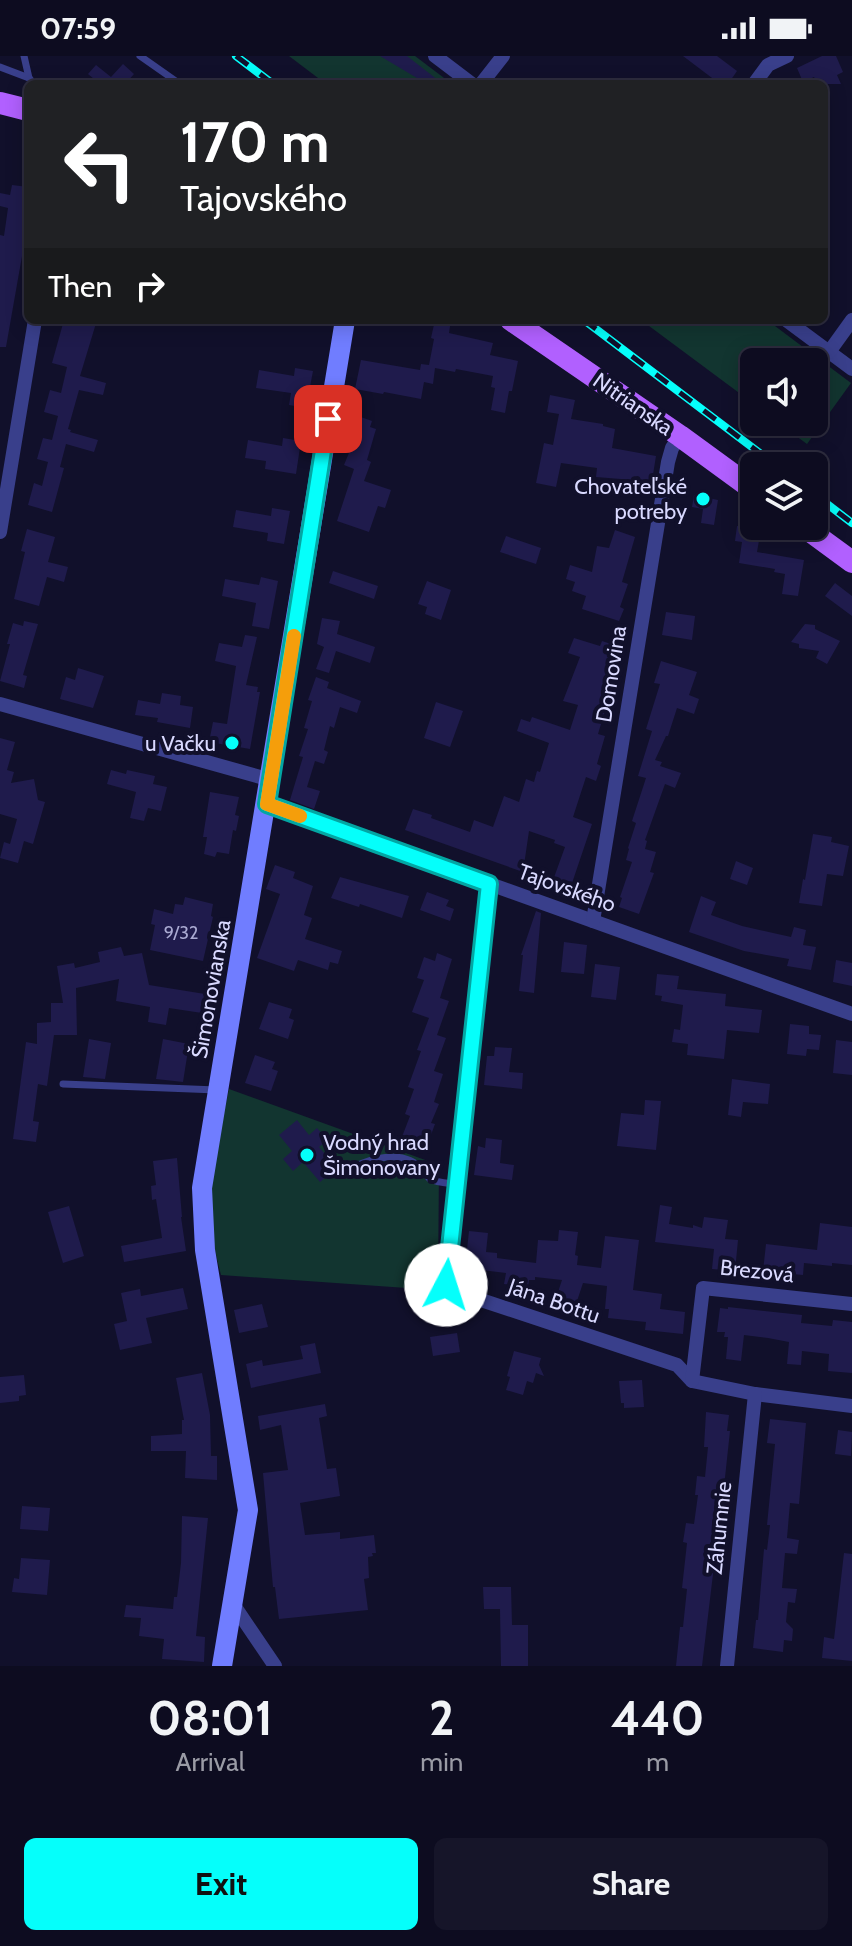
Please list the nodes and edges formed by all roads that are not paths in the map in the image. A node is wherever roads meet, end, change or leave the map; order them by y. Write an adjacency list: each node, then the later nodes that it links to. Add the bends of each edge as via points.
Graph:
1 (24, 56): 8 (lane)
2 (140, 56): 9 (lane)
3 (435, 56): 10 (street)
4 (503, 56): 11 (street)
5 (787, 56): 12 (street, via 768,65)
6 (0, 67): 7 (lane)
7 (30, 80)
8 (32, 80)
9 (174, 80)
10 (467, 80)
11 (484, 80)
12 (757, 80)
13 (0, 103): 14 (main road)
14 (24, 109)
15 (852, 320): 20 (street)
16 (34, 324): 24 (street)
17 (344, 324): 28 (street, Šimonovianska)
18 (517, 324): 22 (main road, Nitrianska)
19 (791, 324): 20 (street)
20 (829, 352): 21 (street)
21 (852, 369)
22 (680, 436): 23 (main road, Nitrianska); 31 (street, Domovina, via 668,462)
23 (740, 480)
24 (0, 532)
25 (822, 540): 26 (main road)
26 (852, 562)
27 (0, 704): 28 (street)
28 (271, 780): 29 (street, Šimonovianska)
29 (267, 804): 30 (street, Tajovského); 34 (street, Šimonovianska)
30 (489, 884): 31 (street, Tajovského); 36 (street, Jána Bottu)
31 (593, 921): 32 (street, Tajovského)
32 (852, 1014)
33 (63, 1084): 34 (lane)
34 (219, 1090): 41 (street, Šimonovianska, via 202,1188 205,1250 248,1510)
35 (348, 1171): 36 (lane, via 359,1164 400,1158 420,1167 433,1181)
36 (456, 1184): 38 (street, Jána Bottu, via 446,1285 677,1365)
37 (852, 1304): 38 (street, Brezová, via 703,1288)
38 (692, 1381): 39 (street, Jána Bottu)
39 (755, 1394): 40 (street, Jána Bottu); 44 (street, Záhumnie)
40 (852, 1406)
41 (233, 1604): 42 (street, Šimonovianska); 43 (street)
42 (222, 1666)
43 (275, 1666)
44 (727, 1666)

